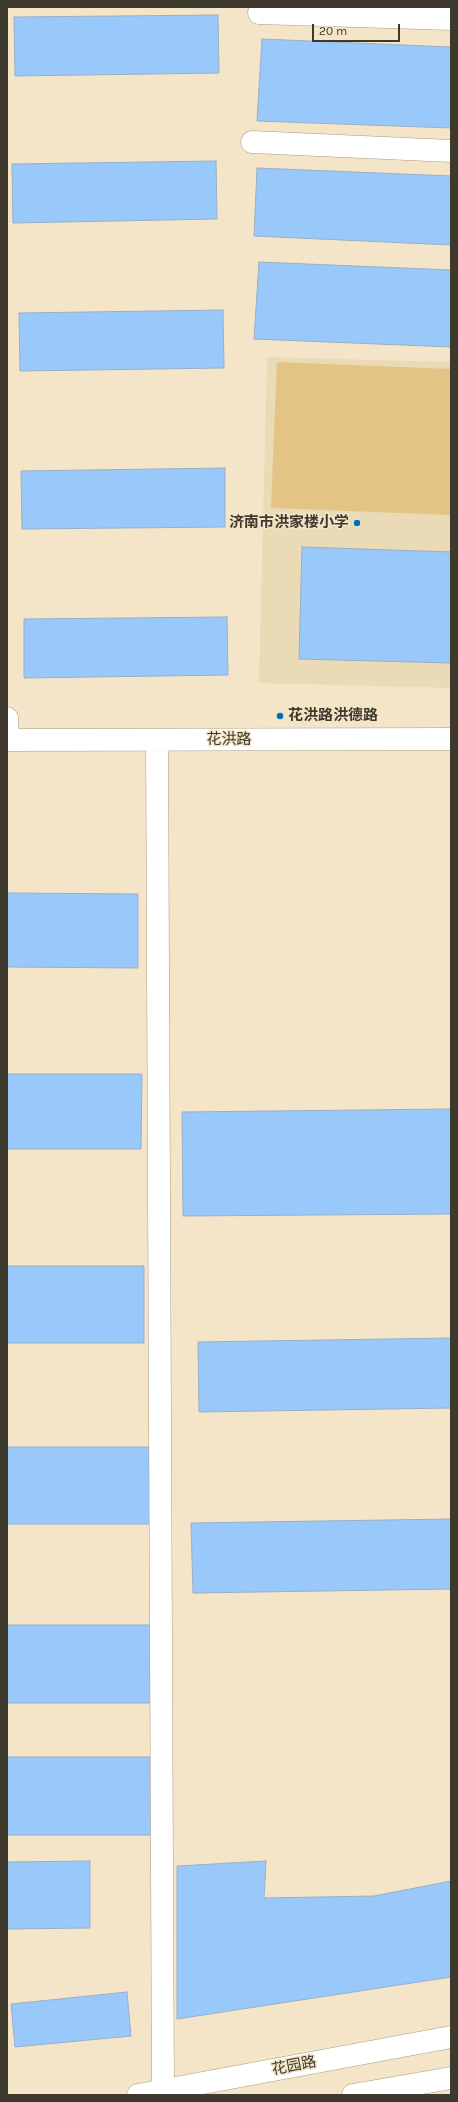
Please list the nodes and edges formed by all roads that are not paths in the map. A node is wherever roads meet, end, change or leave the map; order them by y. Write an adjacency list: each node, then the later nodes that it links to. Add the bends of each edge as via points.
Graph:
1 (259, 13): 2 (street)
2 (451, 19)
3 (252, 142): 4 (street)
4 (451, 151)
5 (7, 718): 7 (street)
6 (451, 739): 8 (street, 花洪路)
7 (7, 740): 8 (street, 花洪路)
8 (157, 740): 11 (street)
9 (451, 2037): 11 (street, 花园路)
10 (451, 2078): 13 (street)
11 (163, 2093): 12 (street, 花园路)
12 (138, 2095)
13 (352, 2095)

